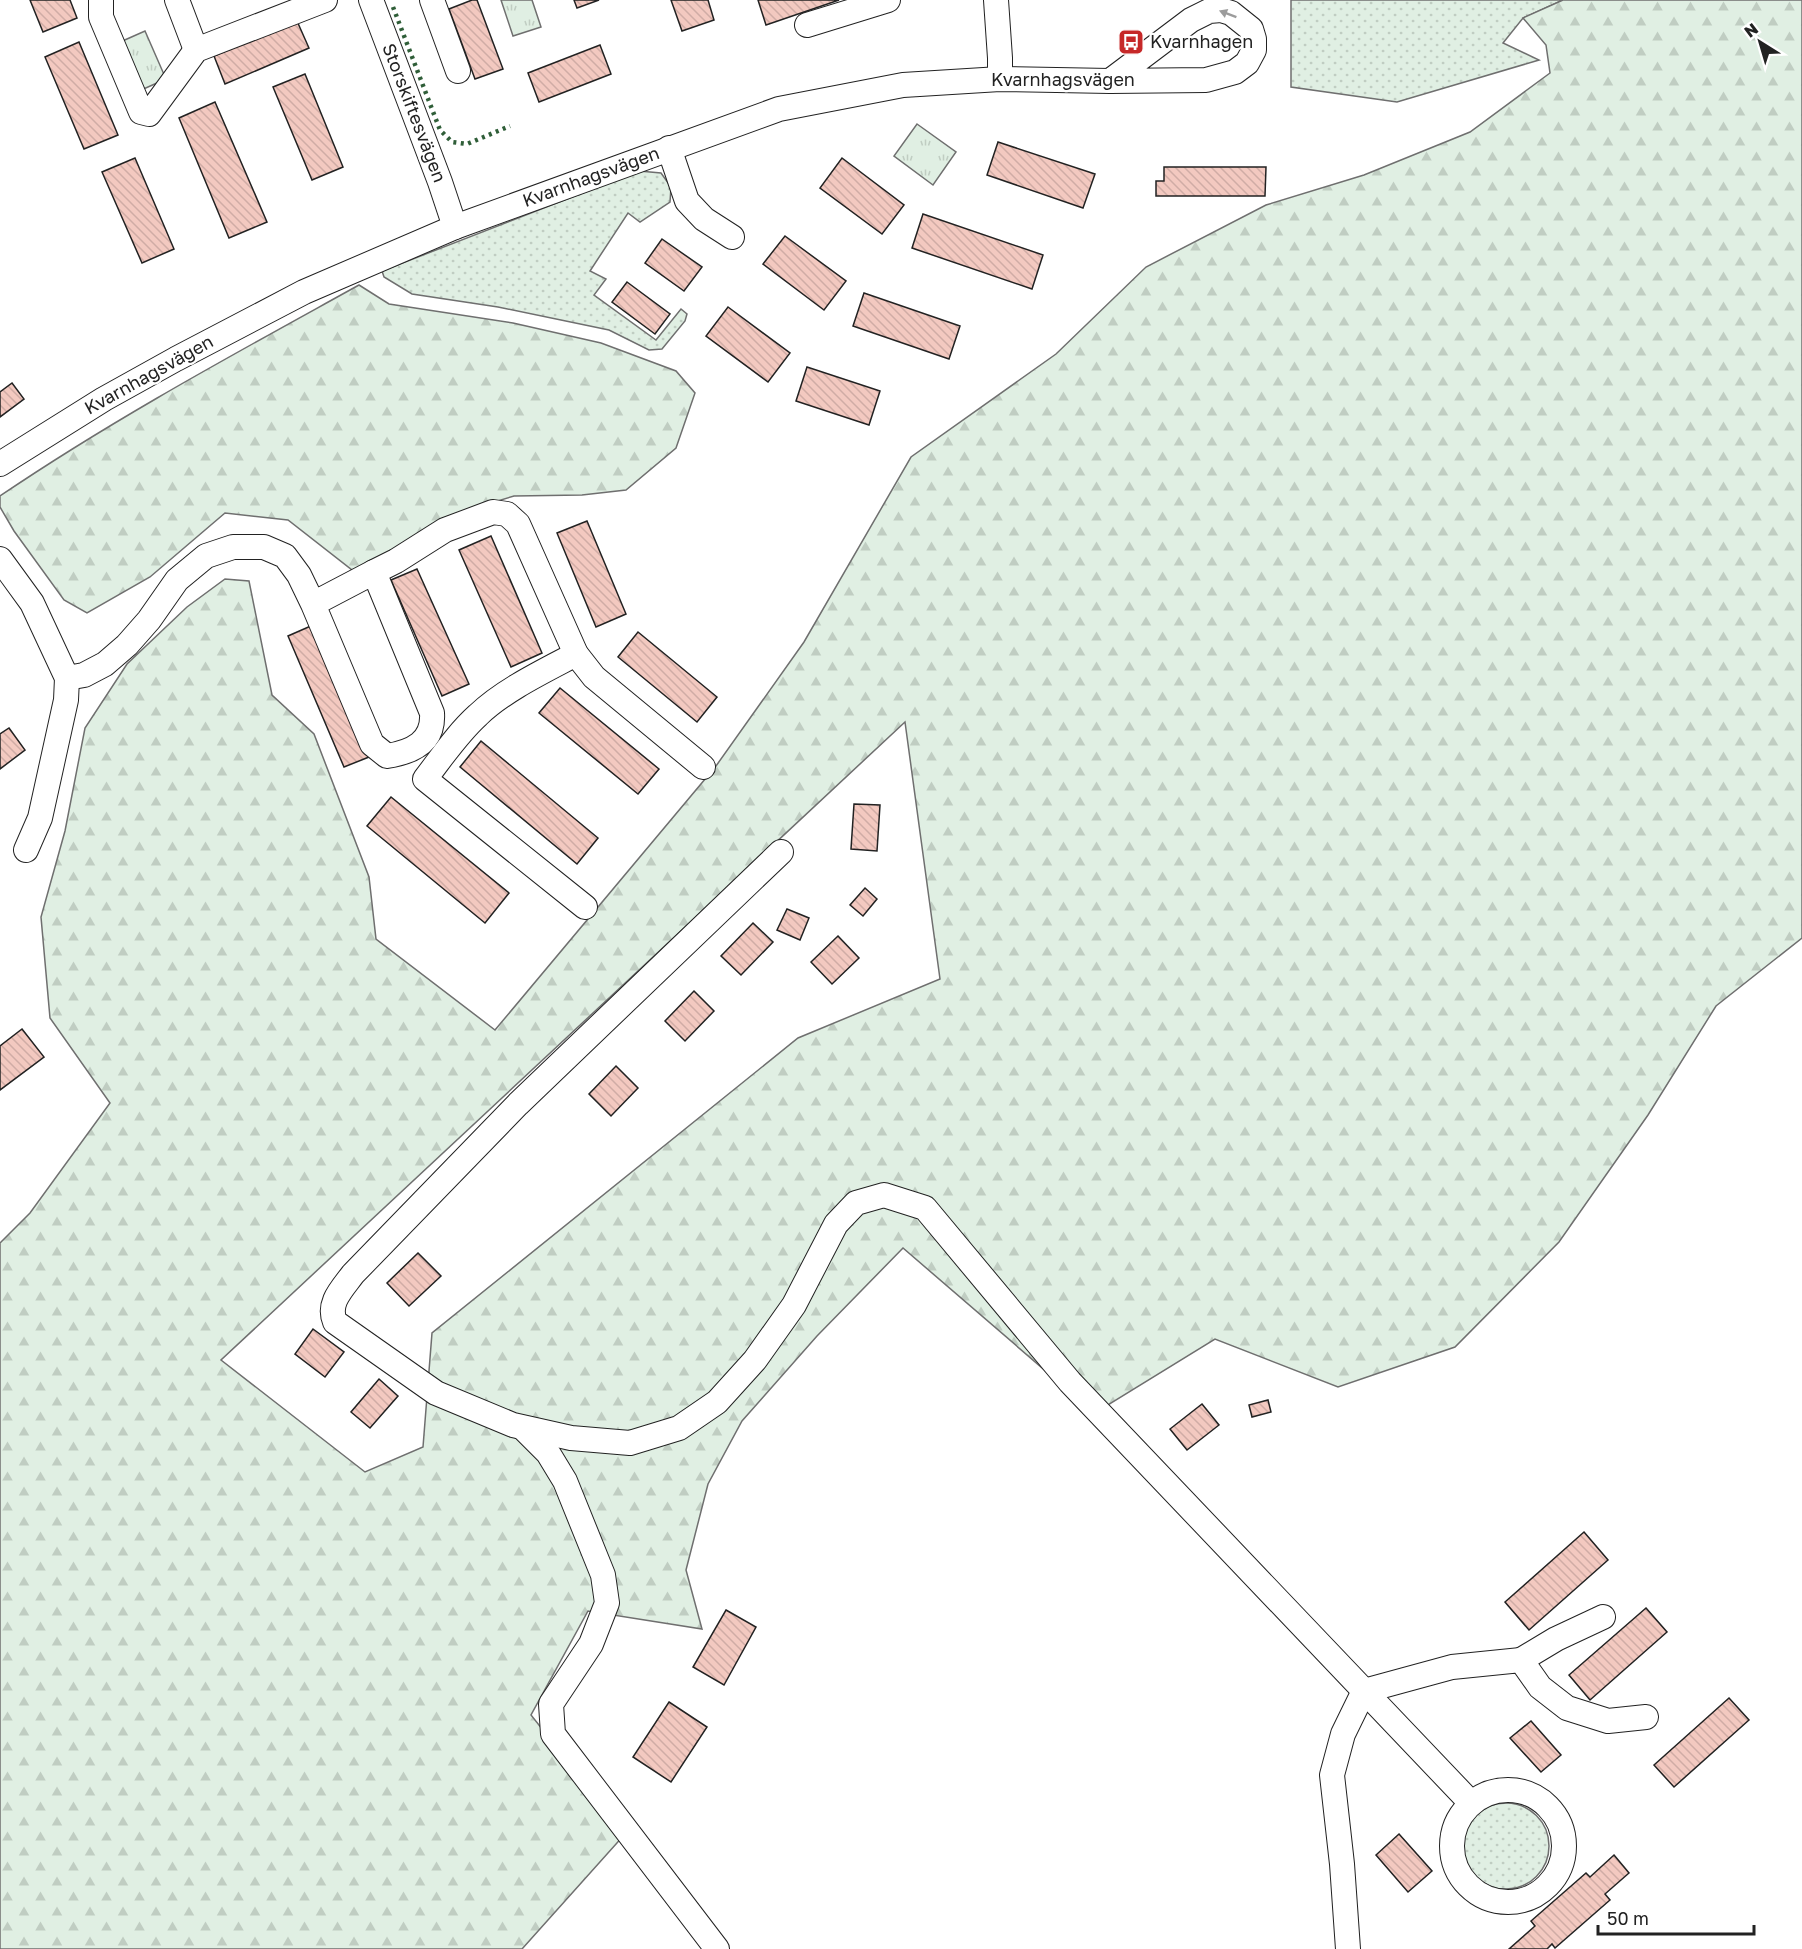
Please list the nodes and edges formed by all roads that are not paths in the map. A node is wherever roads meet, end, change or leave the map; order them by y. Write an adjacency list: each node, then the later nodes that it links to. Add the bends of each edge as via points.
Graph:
1 (101, 0): 9 (street, via 101,16 141,112 149,114)
2 (177, 0): 9 (street)
3 (324, 0): 9 (street)
4 (371, 0): 14 (street, Storskiftesvägen)
5 (432, 0): 10 (street)
6 (888, 0): 8 (street)
7 (996, 0): 11 (street)
8 (807, 25)
9 (196, 50)
10 (458, 71)
11 (1000, 79): 12 (street, Kvarnhagsvägen); 13 (street, Kvarnhagsvägen, via 903,85 779,109)
12 (1110, 81): 12 (street, Kvarnhagsvägen, one-way to 12, via 1206,80 1235,72 1247,63 1254,50 1251,29 1231,13 1209,11 1191,20)
13 (669, 148): 14 (street, Kvarnhagsvägen); 15 (street, via 687,201 704,219)
14 (455, 226): 16 (street, Kvarnhagsvägen, via 258,315 104,399)
15 (732, 237)
16 (0, 464)
17 (0, 559): 21 (street, via 32,603)
18 (374, 572): 19 (street); 20 (street, via 445,530 493,512 507,514 518,524); 22 (street, via 432,713 430,733 423,741)
19 (314, 604): 21 (street, via 285,556 264,546 233,547 206,556 177,580 150,620 105,664 84,675); 22 (street, via 372,744 387,756)
20 (576, 654): 23 (street, via 594,677); 24 (street, via 479,713)
21 (67, 678): 25 (street, via 66,700 40,818)
22 (395, 755): 24 (street)
23 (703, 767)
24 (425, 780): 27 (street)
25 (26, 850)
26 (781, 852): 28 (street, via 518,1104 353,1274 332,1305 335,1322 436,1394)
27 (585, 907)
28 (523, 1428): 31 (street, via 592,1441 630,1443 679,1428 717,1402 755,1360 794,1305 836,1224 856,1203 884,1195 925,1208 1070,1382); 34 (street, via 548,1453 565,1481 603,1575 607,1604 591,1644 551,1704 553,1734)
29 (1603, 1617): 30 (street)
30 (1521, 1660): 31 (street, via 1452,1667); 32 (street, via 1540,1687 1567,1708 1608,1721)
31 (1364, 1691): 33 (street); 35 (street, via 1343,1734 1332,1775)
32 (1646, 1717)
33 (1470, 1803): 33 (street, via 1457,1819 1451,1840 1453,1863 1463,1882 1480,1896 1502,1903 1524,1901 1544,1891 1558,1873 1564,1852 1562,1830 1552,1810 1535,1796 1514,1790 1491,1791)
34 (717, 1949)
35 (1348, 1949)

